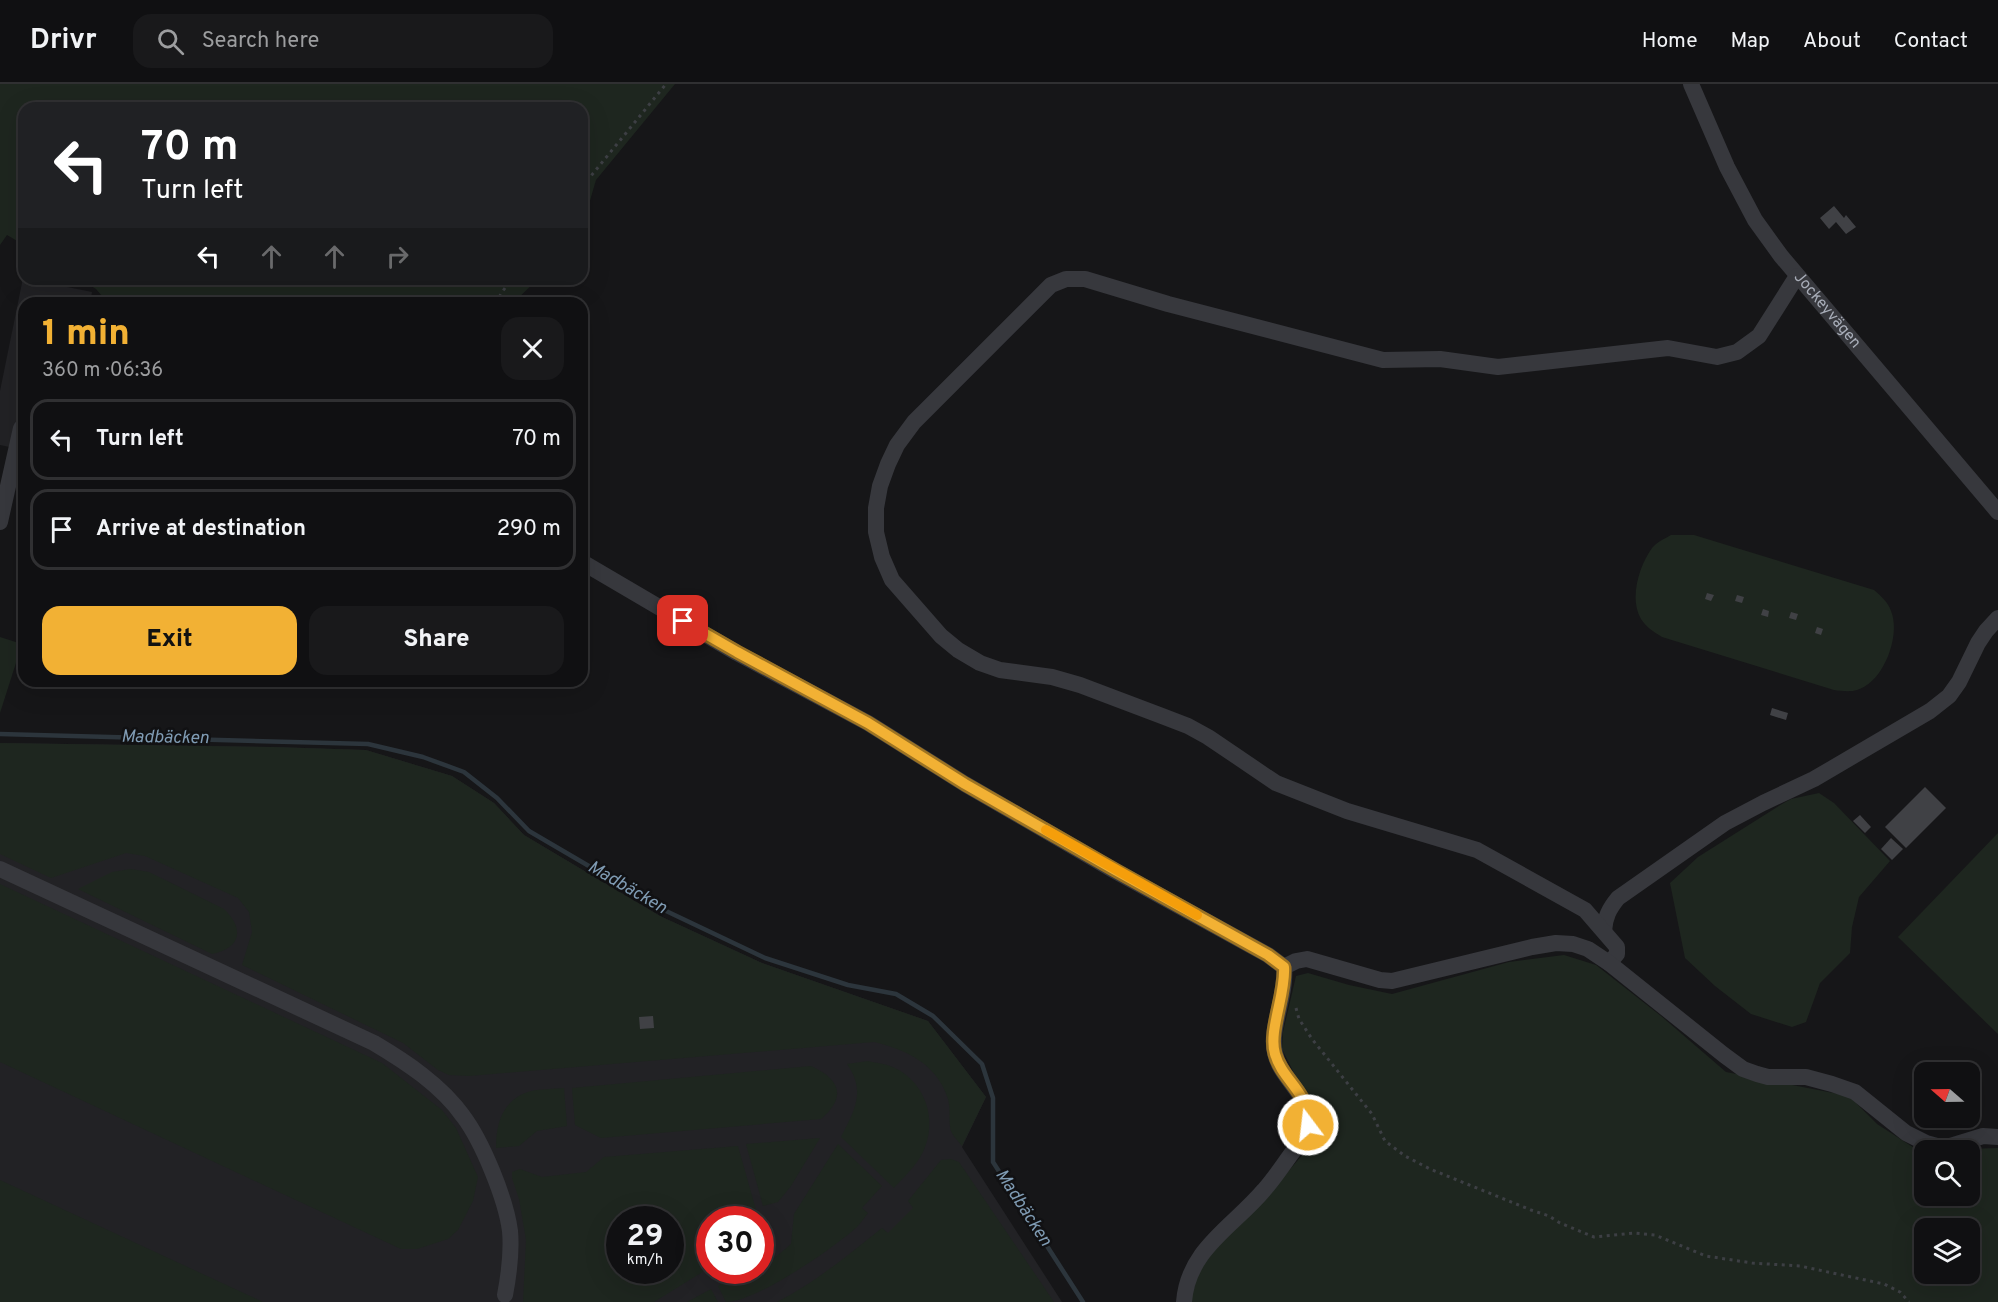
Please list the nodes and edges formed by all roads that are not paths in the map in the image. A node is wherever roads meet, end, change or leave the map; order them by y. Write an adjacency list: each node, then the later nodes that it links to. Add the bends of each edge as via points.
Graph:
1 (1690, 84): 2 (street, Jockeyvägen, via 1755,220)
2 (1797, 276): 4 (street, Jockeyvägen); 9 (street, via 1759,336 1737,352 1717,357 1668,348 1498,367 1440,359 1383,360 1085,279 1066,279 1051,285 914,422 897,445 880,486 876,532 892,580 958,650 999,670 1080,685 1188,726 1276,783 1347,811 1477,850 1585,910)
3 (18, 441): 5 (street)
4 (1998, 512)
5 (0, 522)
6 (588, 565): 11 (street, via 868,723 965,784)
7 (1998, 618): 9 (street, via 1977,643 1959,682 1942,701 1822,774 1744,813 1688,848 1618,898 1609,909)
8 (0, 868): 13 (street, via 374,1043 427,1079 463,1115 488,1161 510,1229)
9 (1604, 931): 10 (street, via 1617,947 1617,954)
10 (1609, 963): 11 (street, via 1588,949 1556,943 1392,981 1307,959); 12 (street, via 1743,1069 1768,1077 1806,1077 1855,1092 1906,1133 1944,1148 1983,1136)
11 (1284, 967): 14 (street, via 1274,1052 1281,1070 1302,1099 1308,1125 1303,1140 1264,1190 1205,1249 1185,1287)
12 (1998, 1137)
13 (505, 1295)
14 (1184, 1302)

